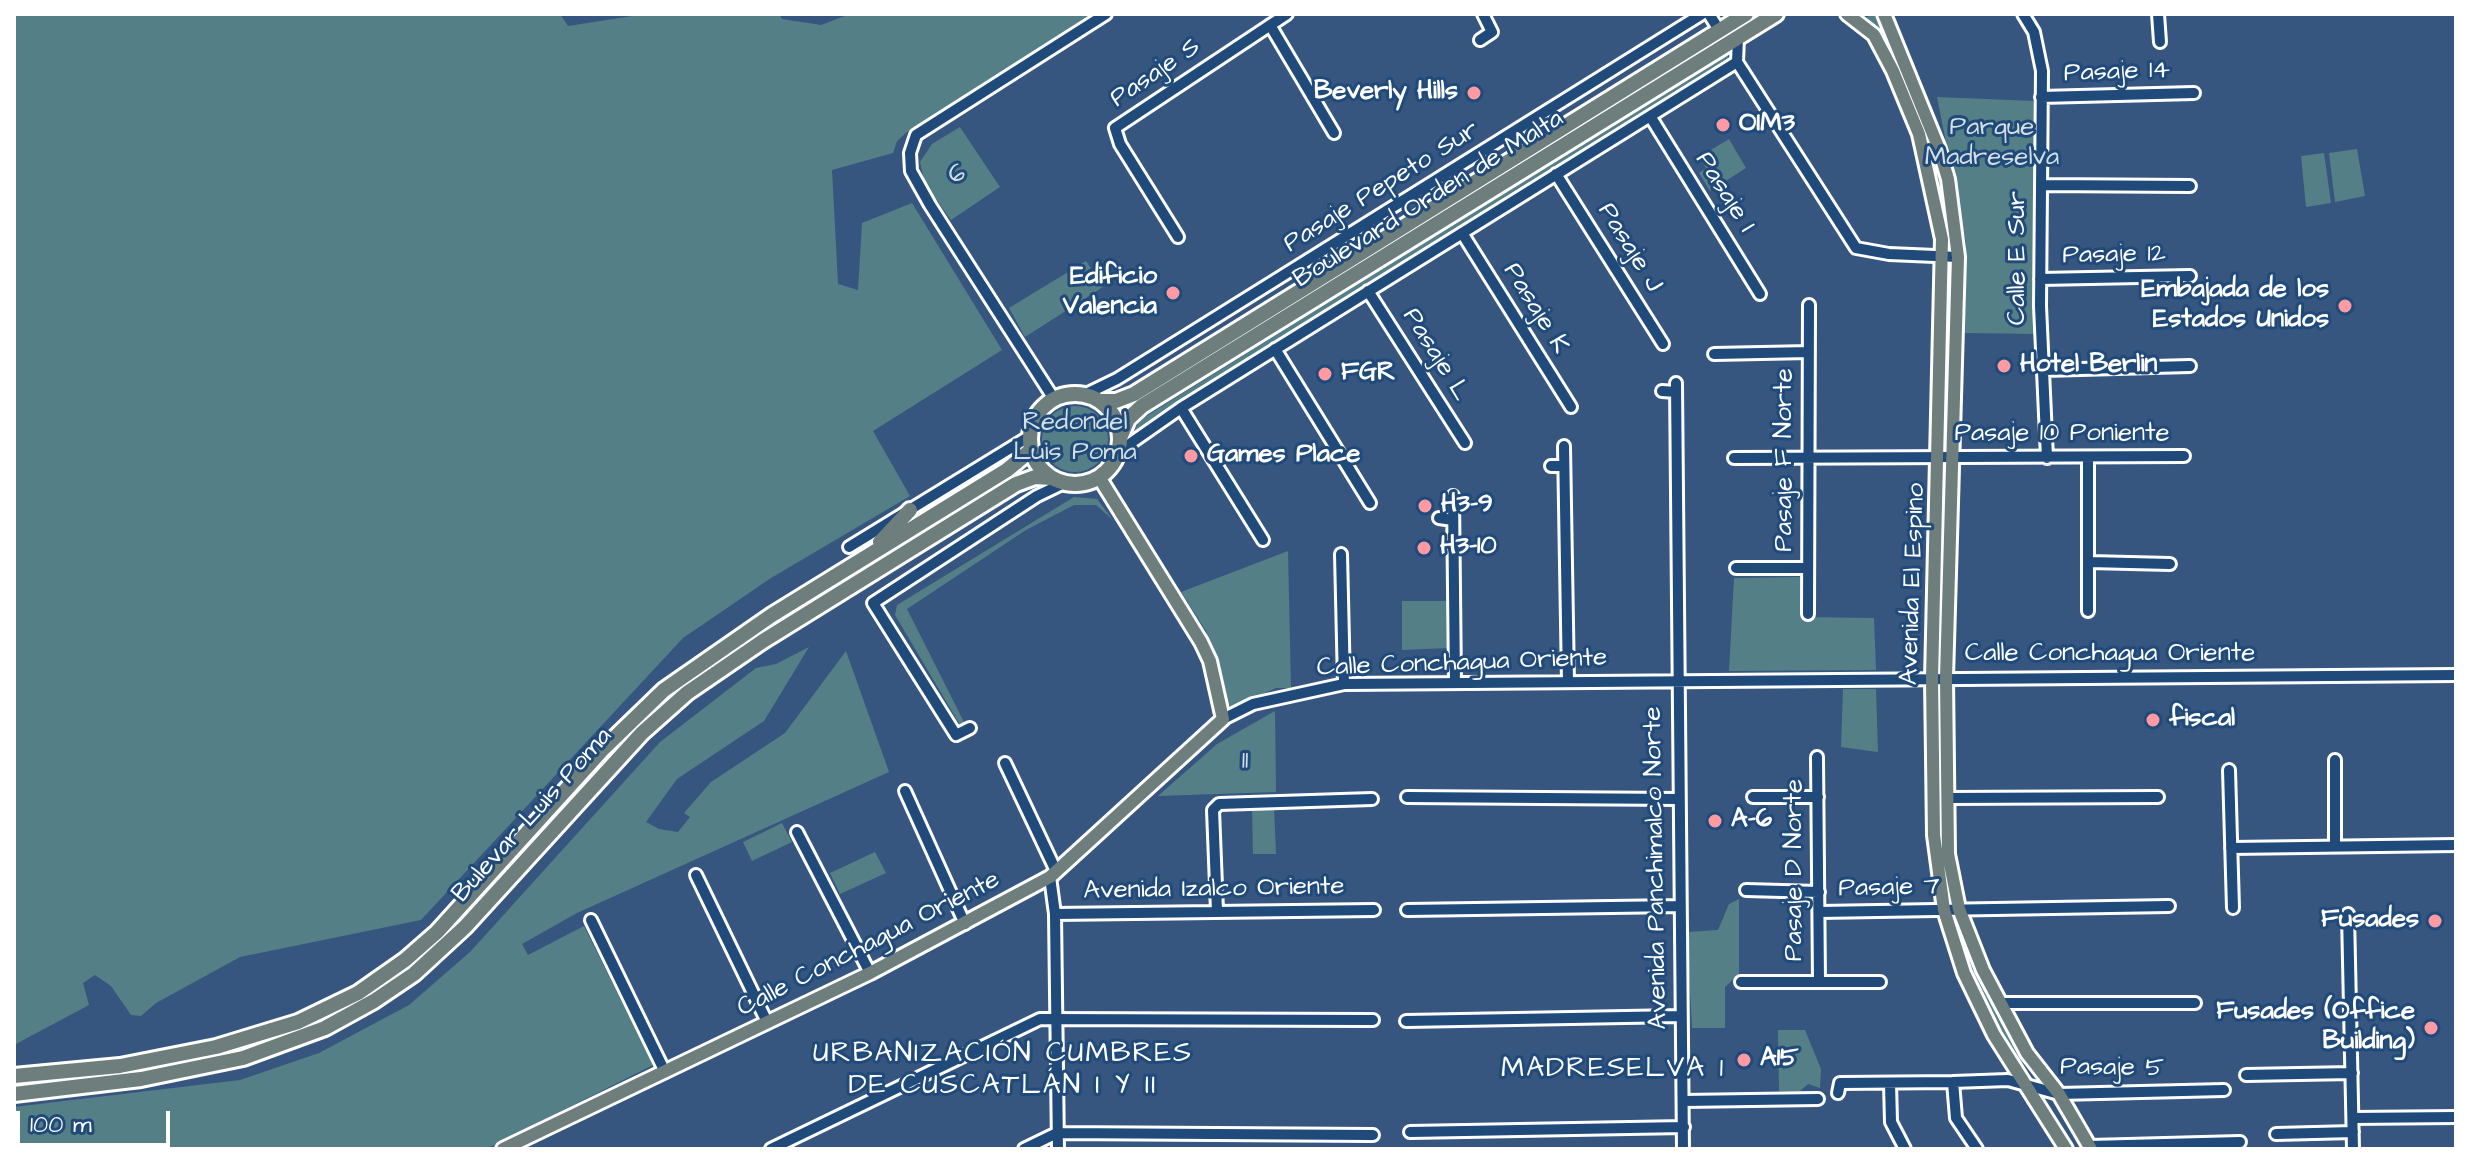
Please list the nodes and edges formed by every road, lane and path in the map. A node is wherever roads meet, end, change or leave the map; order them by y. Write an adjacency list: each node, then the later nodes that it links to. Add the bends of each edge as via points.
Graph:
1 (1106, 14): 42 (street, via 916,135 910,153 911,171 930,205)
2 (1287, 14): 12 (street, Pasaje S)
3 (1483, 14): 15 (street, via 1496,29)
4 (1702, 14): 41 (street, Pasaje Pepeto Sur)
5 (1709, 14): 13 (street)
6 (1746, 14): 13 (highway, Boulevard Orden de Malta)
7 (1776, 14): 14 (highway, Boulevard Orden de Malta)
8 (1847, 14): 27 (main road, Avenida El Espino, via 1874,35 1919,134)
9 (1884, 14): 28 (main road, Avenida El Espino, via 1939,149)
10 (2023, 14): 19 (street, Calle E Sur, via 2040,51)
11 (2158, 14): 16 (street)
12 (1270, 25): 21 (street); 26 (street, Pasaje S, via 1115,128)
13 (1719, 30): 43 (highway, Boulevard Orden de Malta, via 1134,394)
14 (1738, 37): 17 (street); 48 (highway, Boulevard Orden de Malta, via 1142,406 1128,419)
15 (1480, 40)
16 (2160, 42)
17 (1737, 62): 20 (street); 27 (street, via 1856,248)
18 (2194, 93): 19 (street, Pasaje 14)
19 (2041, 97): 23 (street, Calle E Sur)
20 (1650, 116): 22 (street); 32 (street, Pasaje I)
21 (1334, 133)
22 (1556, 174): 25 (street); 34 (street, Pasaje J)
23 (2041, 185): 24 (street); 30 (street, Calle E Sur)
24 (2190, 186)
25 (1462, 233): 31 (street); 44 (street, Pasaje K)
26 (1178, 237)
27 (1944, 257): 28 (street); 53 (main road, Avenida El Espino)
28 (1958, 257): 54 (main road, Avenida El Espino)
29 (2190, 276): 30 (street, Pasaje 12)
30 (2040, 279): 39 (street, Calle E Sur)
31 (1368, 291): 35 (street); 47 (street, Pasaje L)
32 (1760, 294)
33 (1809, 305): 36 (street, Pasaje F Norte)
34 (1663, 344)
35 (1275, 349): 45 (street); 62 (street)
36 (1809, 352): 37 (street); 52 (street, Pasaje F Norte)
37 (1714, 354)
38 (2190, 366): 39 (street)
39 (2044, 370): 55 (street, Calle E Sur)
40 (1662, 391): 80 (street, Avenida Panchimalco Norte, via 1676,388)
41 (1084, 395): 42 (highway); 43 (highway)
42 (1054, 399): 46 (highway, via 1037,414)
43 (1099, 401): 48 (highway, via 1112,414)
44 (1571, 407)
45 (1181, 408): 48 (street); 66 (street)
46 (1030, 443): 60 (highway, via 1040,469); 63 (street); 69 (highway, Bulevar Luis Poma, via 1007,470)
47 (1465, 443)
48 (1119, 445): 59 (highway, via 1109,469)
49 (1564, 446): 58 (street)
50 (1739, 456): 52 (street, Pasaje 10 Poniente)
51 (2184, 456): 56 (street, Pasaje 10 Poniente)
52 (1808, 457): 53 (street, Pasaje 10 Poniente); 73 (street, Pasaje F Norte)
53 (1940, 457): 54 (street, Pasaje 10 Poniente); 78 (main road, Avenida El Espino)
54 (1955, 458): 55 (street, Pasaje 10 Poniente); 77 (main road, Avenida El Espino)
55 (2047, 458): 56 (street, Pasaje 10 Poniente)
56 (2088, 458): 70 (street)
57 (1551, 466): 58 (street)
58 (1564, 466): 79 (street)
59 (1099, 477): 60 (highway, via 1086,483); 83 (main road, via 1201,642)
60 (1058, 480): 84 (street, via 873,603 956,735); 138 (highway, Bulevar Luis Poma, via 1016,484 687,693 642,733 451,941 374,1001 325,1028 243,1058 141,1079)
61 (1453, 496): 65 (street)
62 (1370, 503)
63 (910, 510): 67 (street); 69 (highway)
64 (1439, 518): 65 (street)
65 (1453, 520): 81 (street)
66 (1263, 540)
67 (849, 547)
68 (1341, 554): 82 (street)
69 (866, 557): 132 (highway, Bulevar Luis Poma, via 664,690 602,750 449,921 358,993 298,1022 216,1047 120,1066)
70 (2089, 562): 71 (street); 74 (street)
71 (2170, 564)
72 (1736, 568): 73 (street)
73 (1808, 568): 75 (street, Pasaje F Norte)
74 (2088, 611)
75 (1808, 614)
76 (2456, 675): 77 (street, Calle Conchagua Oriente)
77 (1946, 678): 78 (street, Calle Conchagua Oriente); 94 (main road, Avenida El Espino)
78 (1932, 679): 80 (street, Calle Conchagua Oriente); 111 (main road, Avenida El Espino, via 1934,835)
79 (1568, 682): 80 (street, Calle Conchagua Oriente); 81 (street, Calle Conchagua Oriente)
80 (1678, 682): 96 (street, Avenida Panchimalco Norte)
81 (1455, 683): 82 (street, Calle Conchagua Oriente)
82 (1344, 684): 83 (street, Calle Conchagua Oriente, via 1253,704)
83 (1223, 719): 101 (main road, Calle Conchagua Oriente)
84 (970, 728)
85 (1817, 757): 92 (street, Pasaje D Norte)
86 (2335, 760): 98 (street)
87 (1005, 763): 101 (street)
88 (2229, 770): 100 (street)
89 (905, 791): 117 (street)
90 (1407, 797): 96 (street)
91 (1753, 797): 92 (street)
92 (1818, 797): 104 (street, Pasaje D Norte)
93 (2158, 797): 94 (street)
94 (1947, 798): 108 (main road, Avenida El Espino, via 1948,854)
95 (1372, 799): 112 (street, via 1219,804 1213,810)
96 (1678, 799): 105 (street, Avenida Panchimalco Norte)
97 (797, 832): 118 (street)
98 (2335, 845): 99 (street); 100 (street)
99 (2456, 845)
100 (2231, 848): 107 (street)
101 (1053, 874): 114 (street); 117 (main road, Calle Conchagua Oriente)
102 (696, 875): 128 (street)
103 (1746, 890): 104 (street)
104 (1819, 892): 113 (street, Pasaje D Norte)
105 (1679, 906): 110 (street); 124 (street, Avenida Panchimalco Norte)
106 (2169, 906): 108 (street, Pasaje 7)
107 (2233, 908)
108 (1959, 909): 111 (street, Pasaje 7); 122 (main road, Avenida El Espino)
109 (1374, 910): 112 (street, Avenida Izalco Oriente)
110 (1407, 910)
111 (1944, 910): 113 (street, Pasaje 7); 135 (main road, Avenida El Espino, via 1970,986)
112 (1217, 911): 114 (street, Avenida Izalco Oriente)
113 (1820, 912): 120 (street, Pasaje D Norte)
114 (1055, 914): 125 (street)
115 (2348, 914): 130 (street)
116 (591, 920): 129 (street)
117 (965, 924): 118 (main road, Calle Conchagua Oriente)
118 (870, 973): 128 (main road, Calle Conchagua Oriente)
119 (1741, 982): 120 (street)
120 (1819, 982): 121 (street)
121 (1880, 982)
122 (2000, 1003): 123 (street); 139 (main road, Avenida El Espino, via 2027,1053)
123 (2195, 1003)
124 (1680, 1016): 127 (street); 141 (street, Avenida Panchimalco Norte)
125 (1055, 1019): 126 (street); 147 (street); 153 (street, via 1040,1019)
126 (1373, 1020)
127 (1406, 1021)
128 (767, 1022): 129 (main road, Calle Conchagua Oriente)
129 (665, 1072): 152 (main road, Calle Conchagua Oriente)
130 (2352, 1073): 131 (street); 143 (street)
131 (2246, 1075)
132 (14, 1076)
133 (1953, 1082): 134 (street, Pasaje 5); 135 (street, Pasaje 5); 158 (street, via 1956,1118)
134 (1890, 1083): 136 (street, Pasaje 5); 157 (street, via 1891,1122)
135 (2025, 1083): 139 (street, Pasaje 5); 159 (main road, Avenida El Espino)
136 (1839, 1088)
137 (2224, 1090): 139 (street, Pasaje 5)
138 (14, 1094)
139 (2059, 1094): 151 (main road, Avenida El Espino)
140 (1818, 1099): 141 (street)
141 (1684, 1101): 144 (street, Avenida Panchimalco Norte)
142 (2456, 1117): 143 (street)
143 (2353, 1118): 146 (street)
144 (1684, 1127): 145 (street); 156 (street, Avenida Panchimalco Norte)
145 (1410, 1132)
146 (2353, 1132): 148 (street); 160 (street)
147 (1057, 1133): 149 (street); 154 (street); 155 (street)
148 (2276, 1134)
149 (1373, 1135)
150 (2240, 1142): 151 (street)
151 (2091, 1148)
152 (503, 1149)
153 (771, 1149)
154 (1024, 1149)
155 (1058, 1149)
156 (1683, 1149)
157 (1905, 1149)
158 (1977, 1149)
159 (2066, 1149)
160 (2353, 1149)

